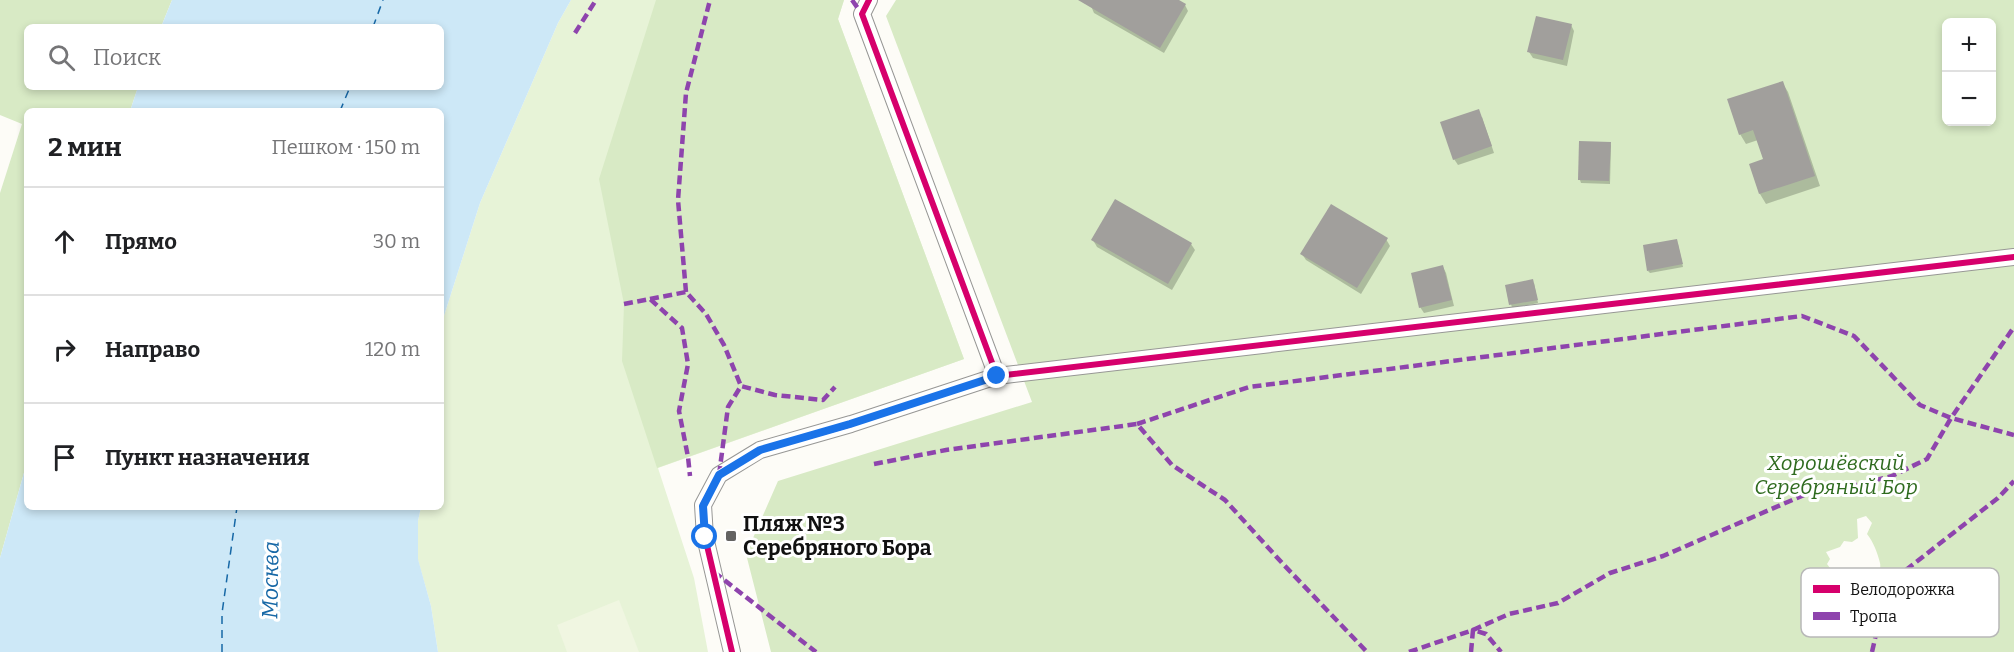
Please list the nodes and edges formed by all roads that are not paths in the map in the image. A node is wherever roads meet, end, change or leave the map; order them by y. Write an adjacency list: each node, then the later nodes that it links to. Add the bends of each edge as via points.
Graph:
1 (869, 0): 3 (street, via 862,14)
2 (2014, 257): 3 (street)
3 (997, 376): 4 (street, via 760,450 719,475 703,506 705,537)
4 (732, 652)

